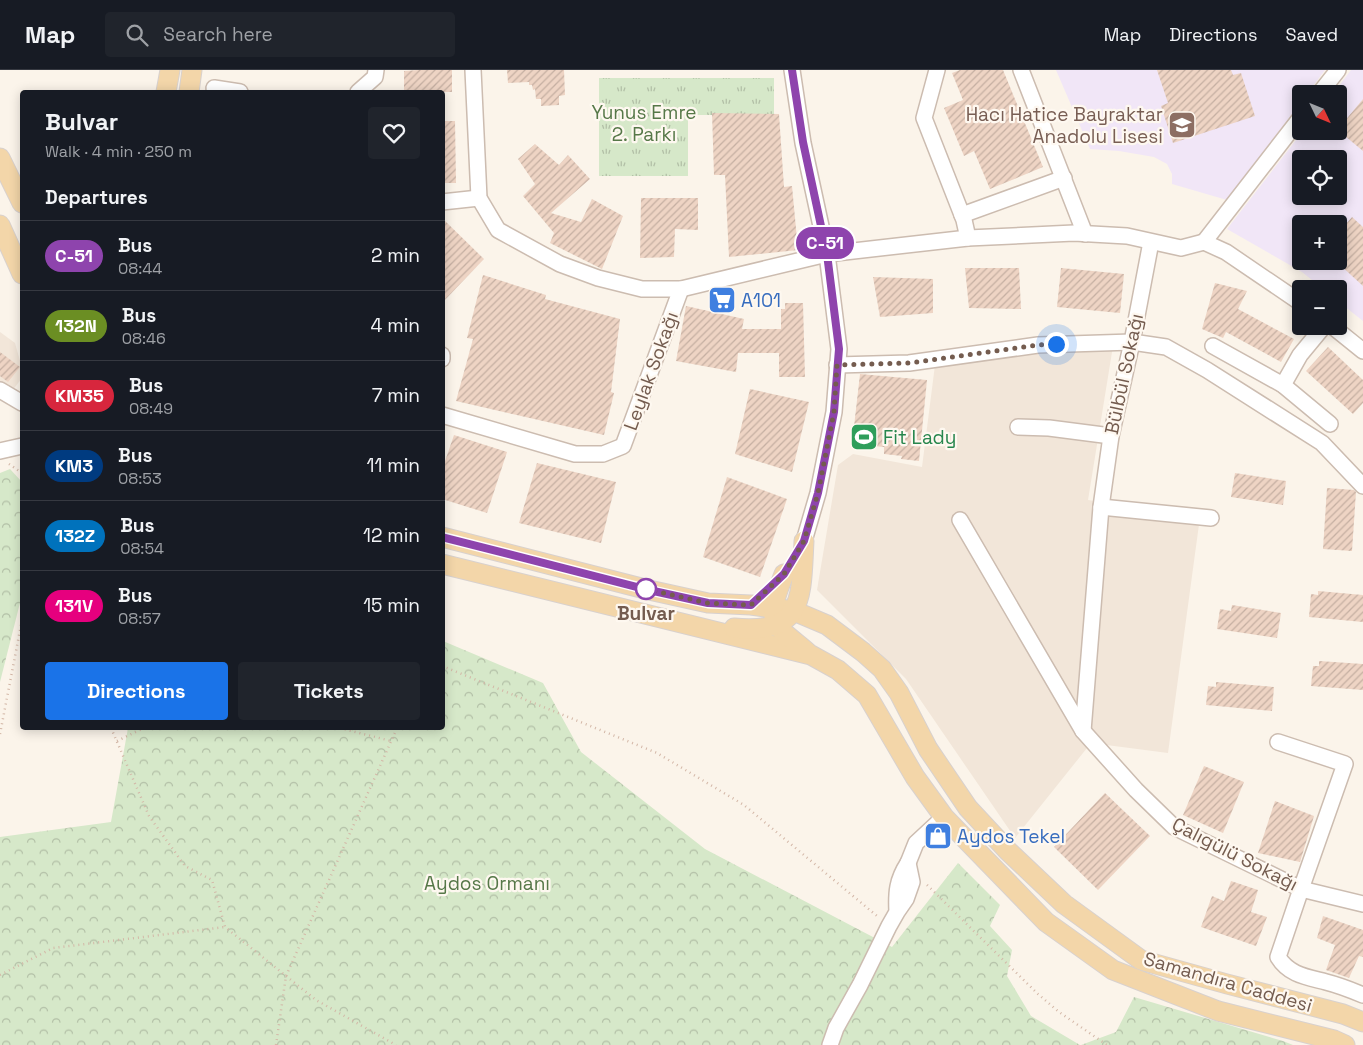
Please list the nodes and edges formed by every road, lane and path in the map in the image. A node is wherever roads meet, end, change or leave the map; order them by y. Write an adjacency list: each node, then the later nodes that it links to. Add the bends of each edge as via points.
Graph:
1 (170, 70): 11 (main road)
2 (192, 70): 12 (main road)
3 (376, 70): 14 (street, via 375,77)
4 (473, 70): 19 (street)
5 (792, 70): 27 (street, via 803,142)
6 (937, 70): 21 (street, via 924,118)
7 (1021, 70): 17 (street)
8 (1338, 70): 9 (street)
9 (1326, 85)
10 (214, 88): 13 (street)
11 (166, 90)
12 (188, 90)
13 (227, 90)
14 (360, 90)
15 (1292, 129): 26 (street)
16 (0, 158): 18 (main road)
17 (1064, 178): 21 (street); 23 (street)
18 (20, 198)
19 (479, 198): 20 (street); 29 (street, via 498,230 560,264 642,289)
20 (445, 202)
21 (962, 215): 24 (street)
22 (0, 225): 28 (main road)
23 (1085, 234): 24 (street); 25 (street, via 1126,236)
24 (968, 238): 27 (street)
25 (1151, 242): 26 (street, via 1181,248); 33 (street, Bülbül Sokağı)
26 (1204, 242): 30 (street, via 1226,252)
27 (827, 254): 29 (street); 36 (street, via 839,349)
28 (20, 270)
29 (681, 290): 40 (street, Leylak Sokağı, via 623,446 602,454 575,454)
30 (1292, 297)
31 (1317, 335): 37 (street, via 1300,355)
32 (1343, 335): 35 (street)
33 (1132, 342): 36 (street, via 1038,345 909,363); 43 (street, Bülbül Sokağı); 47 (street, via 1166,347 1215,375 1322,443)
34 (1213, 346): 37 (street)
35 (1363, 351)
36 (837, 365): 52 (street, via 834,412 818,493)
37 (1283, 385): 41 (street)
38 (0, 390): 39 (street)
39 (20, 402)
40 (445, 416)
41 (1330, 424)
42 (1018, 427): 43 (street)
43 (1111, 436): 48 (street, Bülbül Sokağı)
44 (20, 447): 45 (street)
45 (4, 457): 46 (path)
46 (20, 471)
47 (1363, 486)
48 (1101, 507): 49 (street); 68 (street, Bülbül Sokağı)
49 (1211, 518)
50 (960, 520): 68 (street, Çalıgülü Sokağı)
51 (445, 538): 56 (main road, via 649,590 700,601)
52 (804, 541): 54 (main road); 55 (main road)
53 (445, 565): 59 (main road, Samandıra Caddesi)
54 (784, 574): 56 (main road); 58 (main road)
55 (801, 592): 57 (main road); 60 (main road)
56 (751, 605): 58 (main road)
57 (794, 611): 58 (main road); 60 (main road, Samandıra Caddesi)
58 (775, 616): 59 (main road, via 754,629); 62 (main road)
59 (678, 622): 62 (main road, Samandıra Caddesi)
60 (827, 625): 82 (main road, Samandıra Caddesi, via 882,669 899,693 928,749 968,808 1064,904 1141,960)
61 (20, 630): 69 (path)
62 (810, 654): 73 (main road, Samandıra Caddesi, via 838,670 867,695 915,777)
63 (445, 667): 77 (path, via 657,753 744,805)
64 (112, 730): 71 (path)
65 (140, 730): 71 (path)
66 (348, 730): 70 (path)
67 (395, 730): 70 (path)
68 (1083, 731): 75 (street, Çalıgülü Sokağı, via 1174,827)
69 (0, 734)
70 (391, 740): 80 (path)
71 (117, 742): 78 (path, via 150,816 185,866 212,880)
72 (1278, 742): 75 (street, via 1346,764)
73 (944, 817): 77 (street, via 916,843 908,863 912,882 906,899); 87 (main road, Samandıra Caddesi, via 1046,922 1113,970 1218,1011)
74 (926, 884): 86 (path, via 1032,988 1059,1012)
75 (1301, 889): 76 (street, Çalıgülü Sokağı); 81 (street, via 1278,957 1288,969 1300,976)
76 (1363, 904)
77 (889, 926): 85 (street)
78 (225, 927): 79 (path, via 53,948); 80 (path)
79 (0, 975)
80 (286, 976): 83 (path); 84 (path, via 316,1000)
81 (1363, 995)
82 (1363, 1022)
83 (276, 1045)
84 (396, 1045)
85 (830, 1045)
86 (1107, 1045)
87 (1346, 1045)

